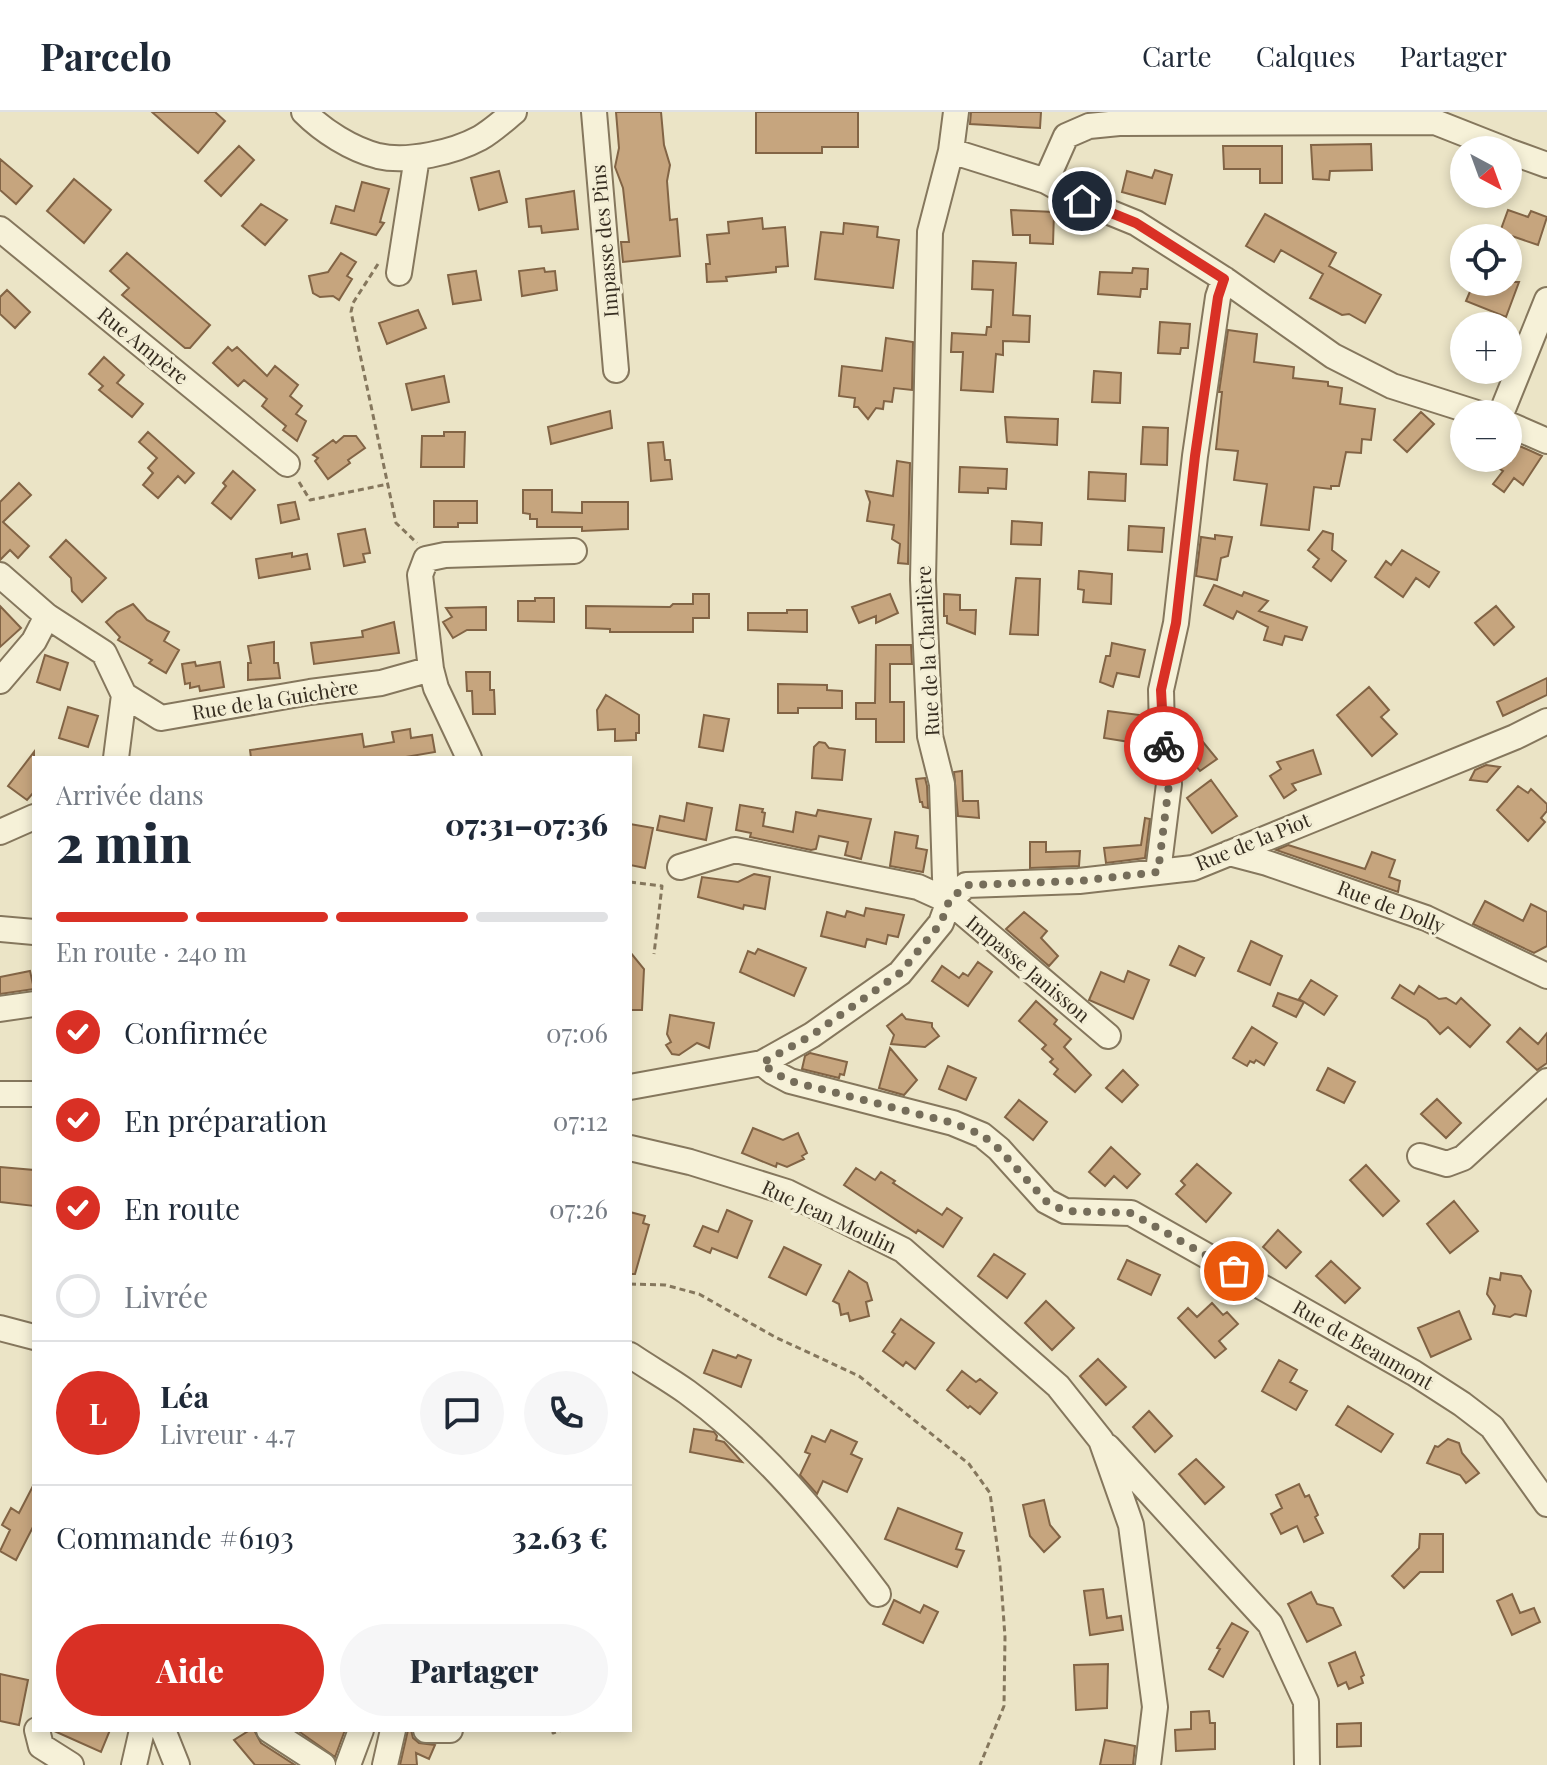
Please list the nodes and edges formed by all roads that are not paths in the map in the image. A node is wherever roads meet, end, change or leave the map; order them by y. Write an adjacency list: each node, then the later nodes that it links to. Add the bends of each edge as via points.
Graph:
1 (304, 112): 8 (street, via 319,127 379,156)
2 (514, 112): 8 (street, via 481,137 450,151)
3 (594, 112): 15 (street, Impasse des Pins)
4 (956, 112): 6 (street, Rue de la Charlière)
5 (1471, 136): 10 (street, via 1435,122 1089,126 1066,136)
6 (951, 151): 10 (street); 35 (street, Rue de la Charlière, via 930,232 923,580 930,736 942,784)
7 (1522, 156): 9 (street)
8 (417, 157): 12 (street)
9 (1547, 165)
10 (1046, 181): 13 (street, via 1136,223)
11 (0, 229): 20 (street, Rue Ampère)
12 (401, 261)
13 (1224, 279): 17 (street, via 1333,356 1392,386); 34 (street, via 1195,456 1176,623 1161,690 1169,784)
14 (1547, 300): 16 (street)
15 (616, 370)
16 (1507, 400)
17 (1450, 404)
18 (1522, 430): 19 (street)
19 (1547, 441)
20 (287, 464)
21 (574, 551): 24 (street, via 426,559 420,575)
22 (0, 575): 23 (street)
23 (47, 616): 25 (street, via 34,641); 26 (street, via 104,653)
24 (431, 669): 26 (street, Rue de la Guichère, via 381,683 161,718); 29 (street)
25 (0, 681)
26 (124, 695): 28 (street)
27 (1547, 721): 32 (street, Rue de la Piot)
28 (116, 756)
29 (468, 756)
30 (32, 818): 31 (street)
31 (0, 832)
32 (1229, 853): 34 (street, Rue de la Piot, via 1193,868); 38 (street, Rue de Dolly, via 1426,918)
33 (680, 867): 35 (street, Impasse Janisson, via 735,850 918,887)
34 (1158, 872): 35 (street, Rue de la Piot, via 966,885)
35 (949, 901): 41 (street, Impasse Janisson); 42 (street, via 941,923 900,973)
36 (0, 929): 37 (street)
37 (32, 932)
38 (1547, 976)
39 (32, 1004): 40 (street)
40 (0, 1009)
41 (1108, 1036)
42 (762, 1063): 43 (street); 53 (street, Rue de Beaumont, via 790,1081 982,1135 1046,1201 1065,1211 1131,1213 1462,1404 1492,1427)
43 (633, 1080)
44 (1547, 1081): 48 (street, via 1463,1158 1447,1164)
45 (0, 1094): 46 (street)
46 (32, 1094)
47 (632, 1148): 52 (street, Rue Jean Moulin, via 787,1192 903,1250 1058,1386)
48 (1420, 1156)
49 (0, 1328): 50 (street)
50 (32, 1336)
51 (632, 1356): 54 (street, via 689,1393 755,1450 829,1529)
52 (1101, 1440): 67 (street, Rue Jean Moulin, via 1131,1525 1155,1707); 68 (street, Rue Jean Moulin, via 1270,1624 1306,1702)
53 (1547, 1504)
54 (878, 1594)
55 (38, 1732): 61 (street, via 41,1746)
56 (142, 1732): 62 (street)
57 (164, 1732): 63 (street)
58 (272, 1732): 64 (street)
59 (360, 1732): 65 (street)
60 (393, 1732): 66 (street)
61 (71, 1765)
62 (134, 1765)
63 (177, 1765)
64 (323, 1765)
65 (348, 1765)
66 (385, 1765)
67 (1148, 1765)
68 (1307, 1765)

